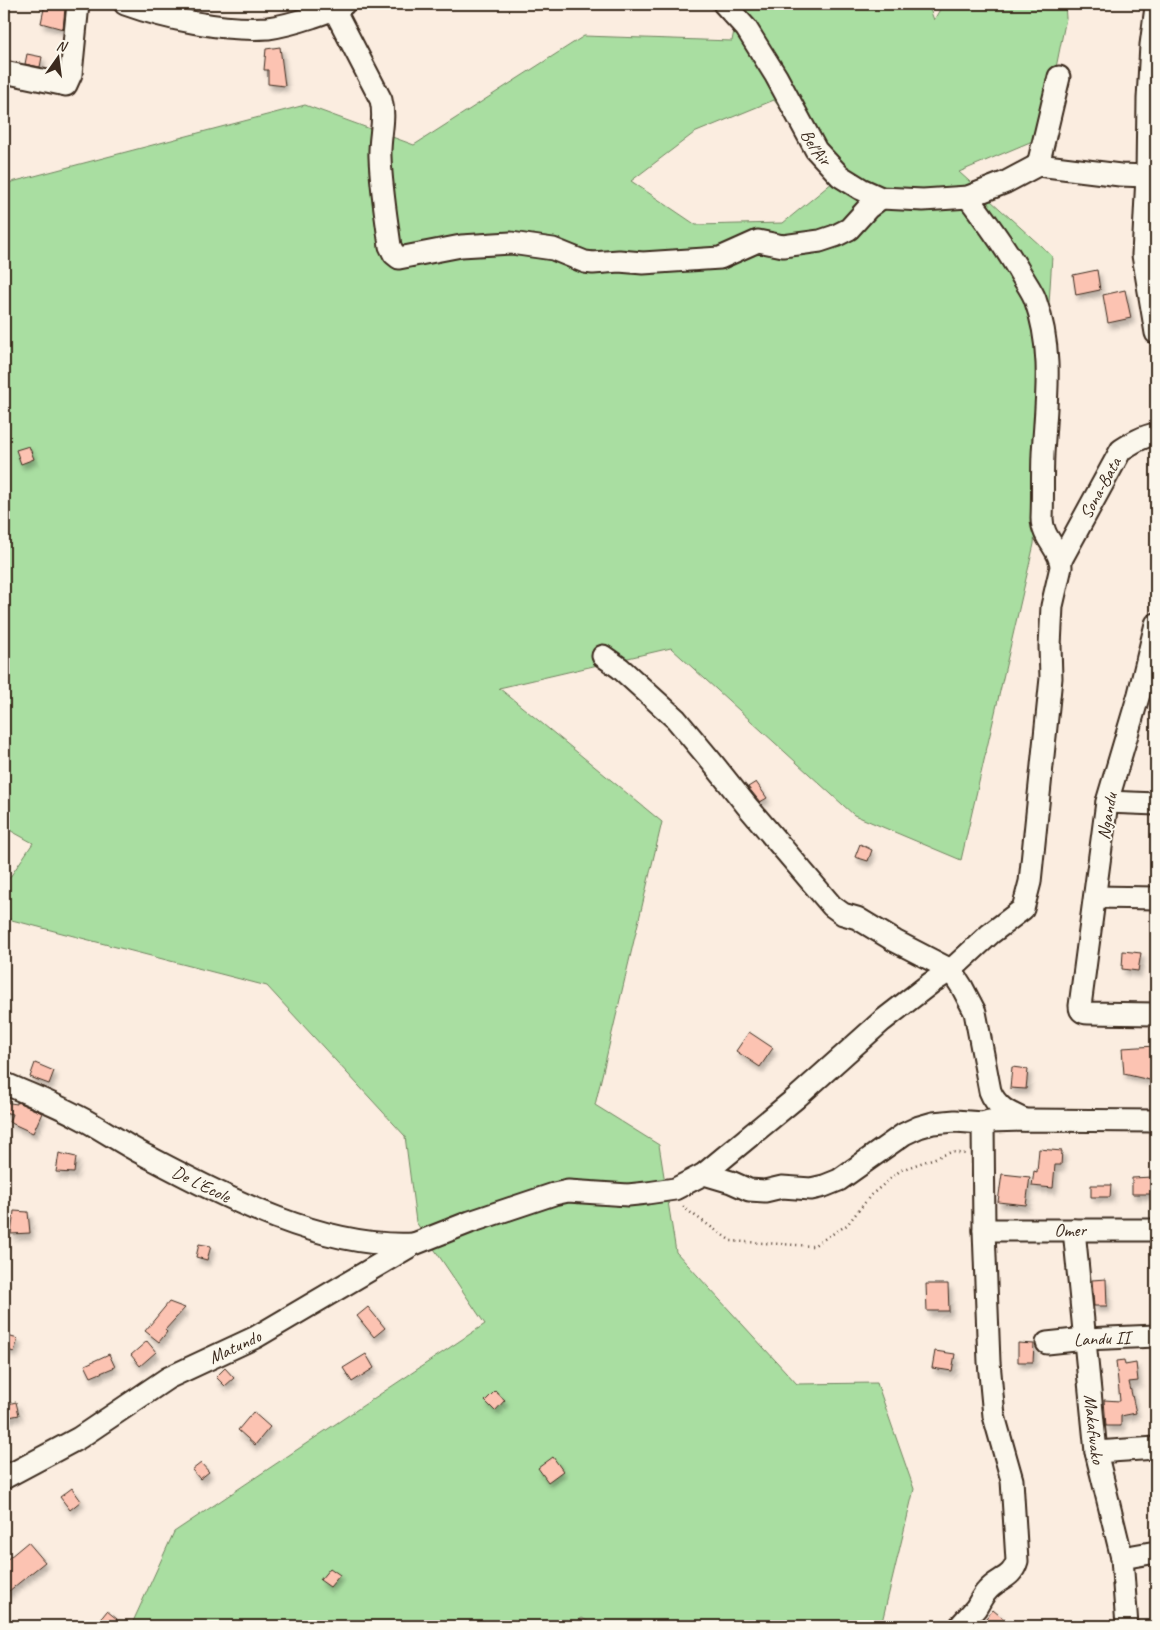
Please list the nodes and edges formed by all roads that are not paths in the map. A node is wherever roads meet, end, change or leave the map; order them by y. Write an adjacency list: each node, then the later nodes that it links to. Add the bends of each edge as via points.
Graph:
1 (78, 4): 6 (street, via 71,74 66,86)
2 (125, 4): 4 (street, via 195,23 267,28 292,24)
3 (724, 4): 12 (street, Bel'Air, via 746,28 816,150 840,176)
4 (339, 7): 12 (street, via 384,112 380,159 390,246 399,258 461,246 511,243 553,249 593,263 619,261 643,264 713,259 758,240 784,246 835,236 849,229)
5 (1156, 8): 8 (street)
6 (4, 72)
7 (1059, 78): 9 (street)
8 (1152, 99): 10 (street)
9 (1038, 165): 10 (street); 11 (street, Bel'Air)
10 (1147, 176): 13 (street)
11 (968, 197): 12 (street, Bel'Air); 16 (street, via 996,234 1034,298 1044,332 1048,367 1042,521 1044,532)
12 (881, 198)
13 (1149, 255): 14 (street)
14 (1156, 333)
15 (1156, 434): 16 (street, Sona-Bata, via 1121,450)
16 (1061, 560): 24 (street, Sona-Bata, via 1052,606 1051,678 1027,897 1023,909)
17 (1156, 624): 19 (street, Ngandu)
18 (603, 656): 24 (street, via 676,718 832,906)
19 (1148, 694): 20 (street, Ngandu)
20 (1107, 802): 21 (street); 22 (street, Ngandu)
21 (1156, 804)
22 (1095, 897): 23 (street); 25 (street, Ngandu, via 1080,1010 1083,1013)
23 (1156, 898)
24 (951, 970): 27 (street, via 975,1012 994,1101); 30 (street, Matundo, via 882,1021)
25 (1156, 1014)
26 (4, 1083): 34 (street, De L'Ecole, via 76,1115 142,1153 267,1214 347,1238 392,1245)
27 (1025, 1120): 28 (street); 29 (street)
28 (1156, 1121)
29 (983, 1123): 30 (street, via 955,1121 918,1127 839,1180 811,1189 749,1190); 31 (street)
30 (704, 1174): 34 (street, Matundo, via 675,1189 647,1194 568,1191 554,1194)
31 (984, 1230): 32 (street, Omer); 43 (street, via 994,1416 1012,1480 1017,1561 1015,1569 991,1586)
32 (1074, 1230): 33 (street, Omer); 36 (street, Makafwako)
33 (1156, 1230)
34 (414, 1244): 40 (street, Matundo, via 256,1336 168,1378 80,1438)
35 (1156, 1336): 36 (street, Landu II)
36 (1085, 1339): 37 (street, Landu II); 39 (street, Makafwako)
37 (1047, 1343)
38 (1156, 1448): 39 (street)
39 (1096, 1452): 42 (street, Makafwako)
40 (4, 1478)
41 (1156, 1552): 42 (street)
42 (1122, 1558): 44 (street, Makafwako)
43 (960, 1626)
44 (1127, 1626)

